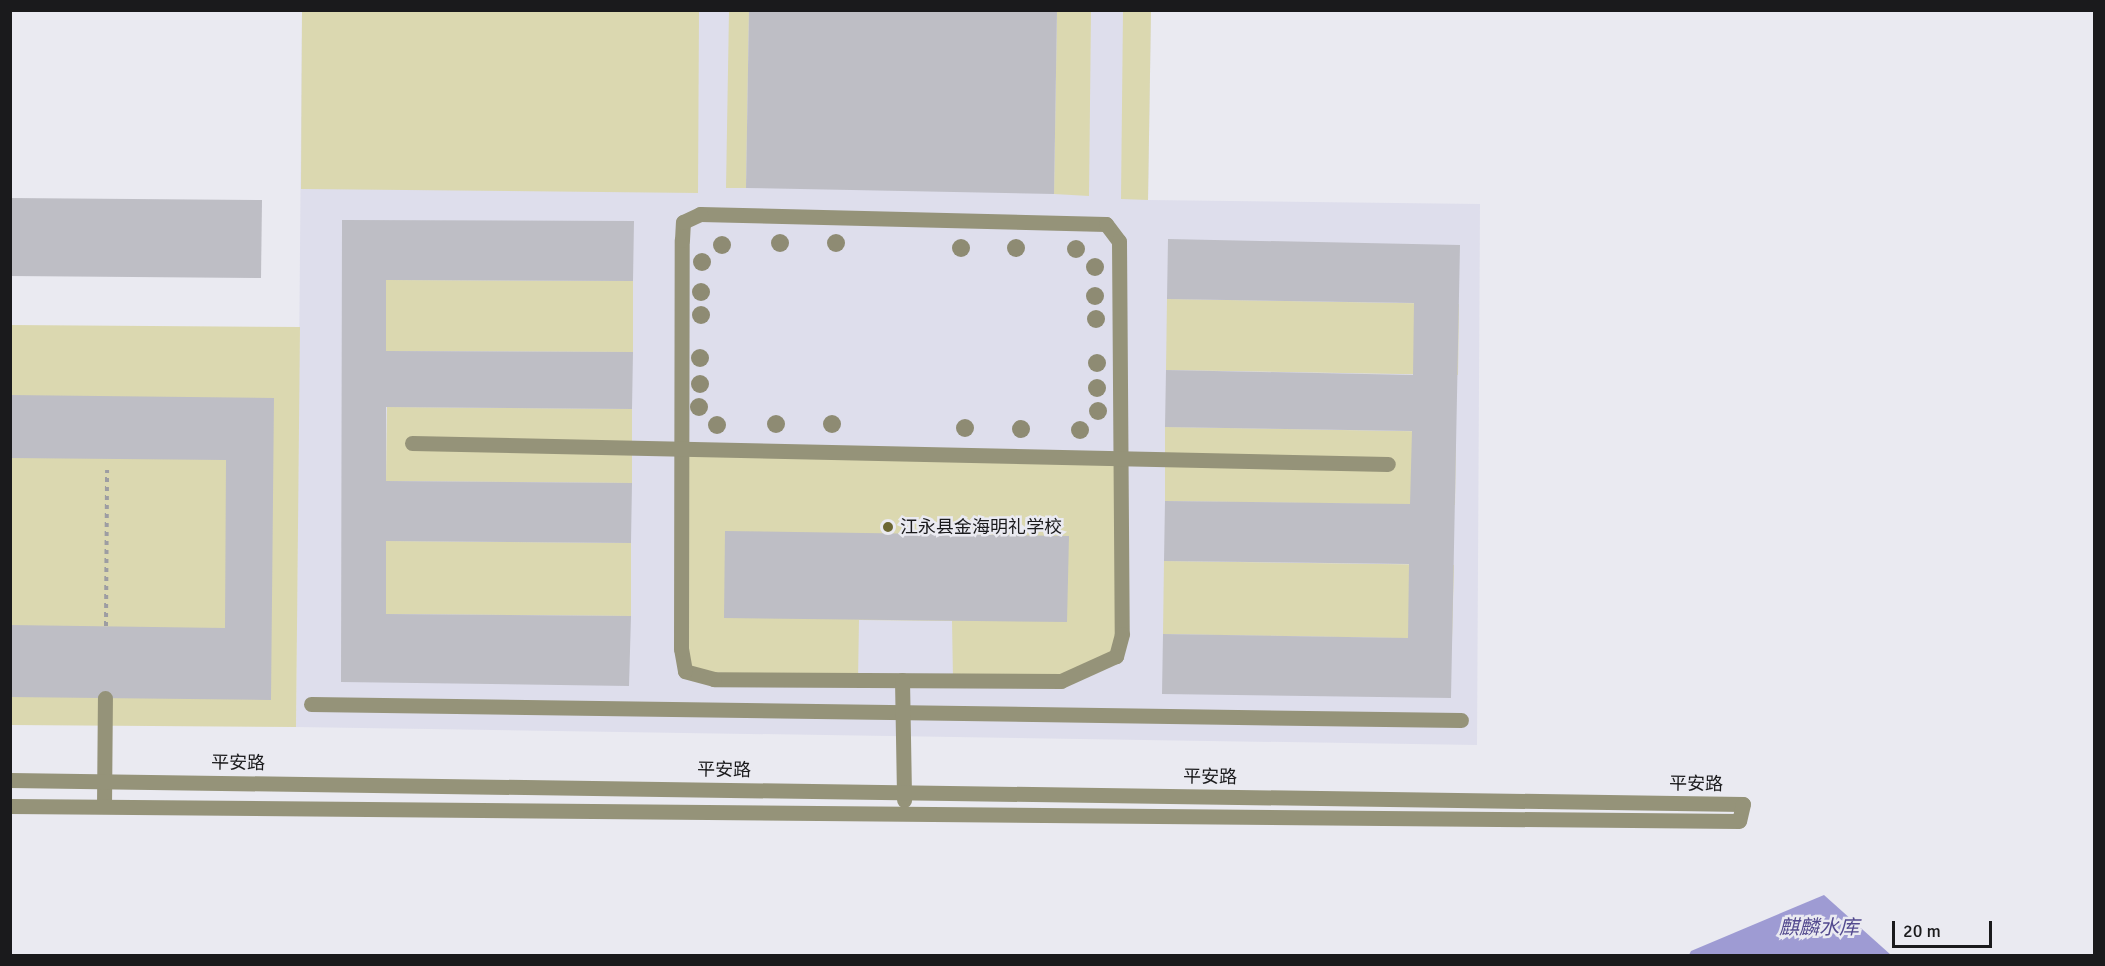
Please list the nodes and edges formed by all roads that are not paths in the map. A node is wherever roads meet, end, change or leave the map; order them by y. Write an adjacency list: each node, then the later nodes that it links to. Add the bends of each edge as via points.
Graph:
1 (412, 443): 2 (street)
2 (681, 449): 3 (street); 3 (street, via 683,222 700,214 1106,224 1119,241); 5 (street, via 681,649 685,671 714,678)
3 (1120, 459): 4 (street); 5 (street, via 1122,634 1116,656 1061,681)
4 (1388, 464)
5 (902, 680): 8 (street)
6 (105, 698): 11 (street)
7 (311, 704): 8 (street)
8 (902, 712): 9 (street); 12 (street)
9 (1461, 720)
10 (10, 780): 11 (street, 平安路)
11 (104, 781): 12 (street, 平安路); 14 (street)
12 (903, 792): 15 (street); 15 (street, 平安路, via 1743,804 1739,821)
13 (10, 806): 14 (street, 平安路)
14 (104, 806): 15 (street, 平安路)
15 (904, 813)

